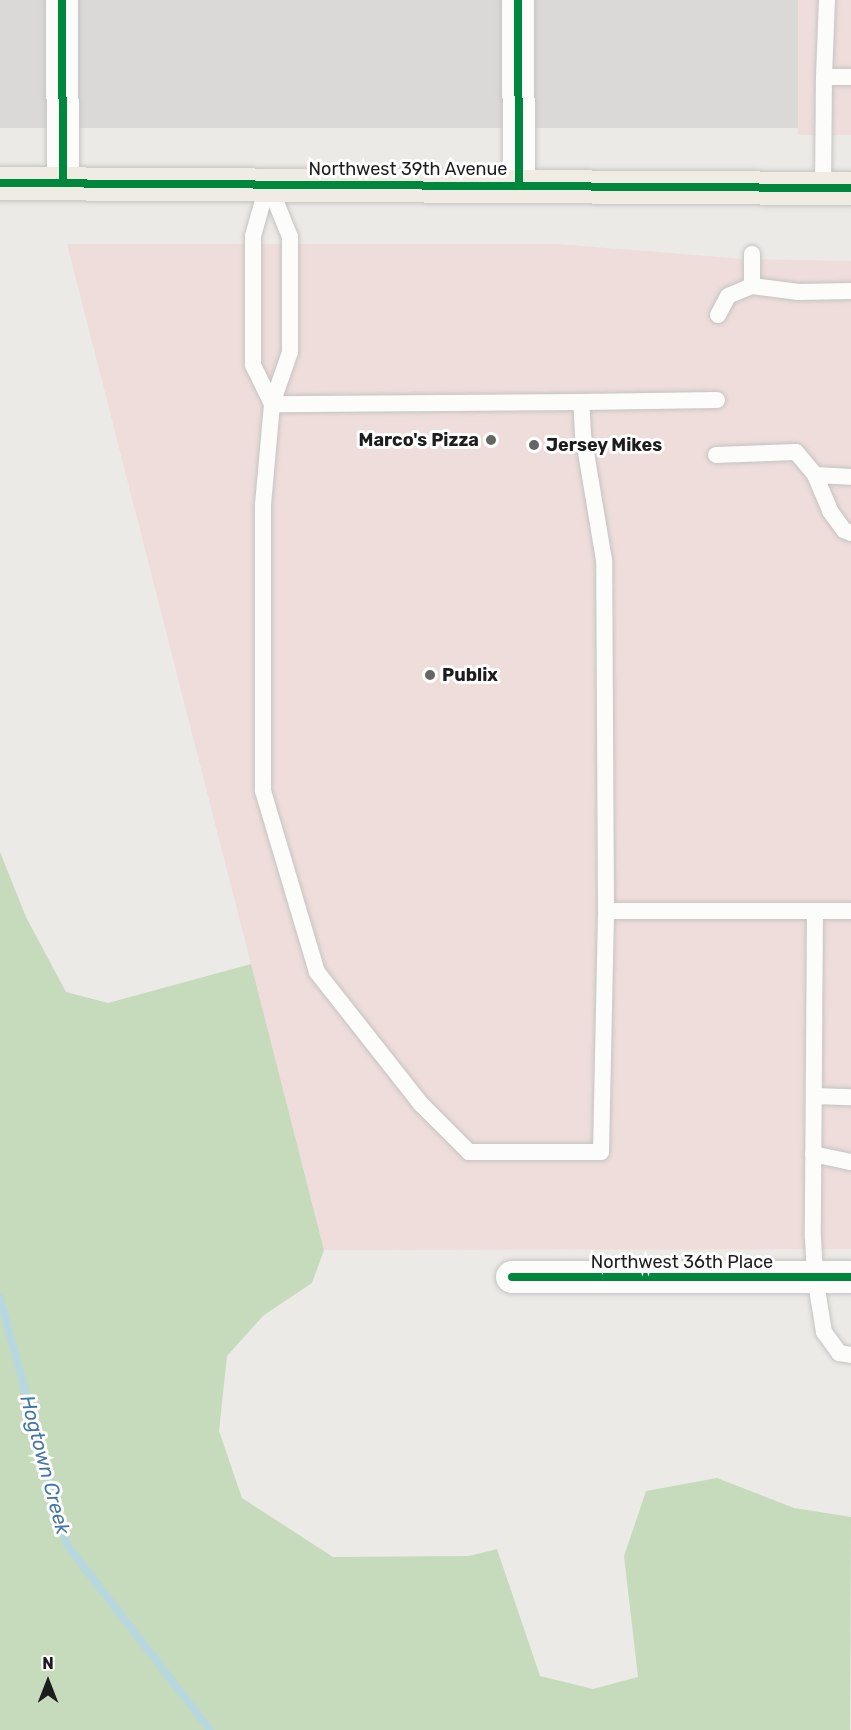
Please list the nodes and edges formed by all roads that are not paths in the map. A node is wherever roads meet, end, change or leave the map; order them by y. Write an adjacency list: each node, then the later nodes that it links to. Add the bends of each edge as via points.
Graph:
1 (62, 0): 7 (street)
2 (518, 0): 9 (street)
3 (827, 0): 4 (lane)
4 (824, 77): 5 (lane); 10 (lane)
5 (851, 77)
6 (0, 183): 7 (main road, Northwest 39th Avenue)
7 (63, 183): 8 (main road, Northwest 39th Avenue)
8 (268, 183): 9 (main road, Northwest 39th Avenue); 17 (lane, via 253,236 253,365); 17 (lane, via 290,237 290,352)
9 (519, 184): 10 (main road, Northwest 39th Avenue)
10 (837, 188)
11 (752, 254): 12 (lane)
12 (752, 286): 13 (lane, via 799,292); 14 (lane, via 728,296)
13 (851, 291)
14 (718, 315)
15 (717, 400): 16 (lane)
16 (581, 402): 17 (lane); 22 (lane, via 604,561)
17 (273, 404): 22 (lane, via 263,505 262,791 317,972 421,1104 469,1152 601,1152)
18 (716, 454): 19 (lane, via 796,452)
19 (815, 475): 20 (lane); 21 (lane, via 830,511 844,531)
20 (851, 477)
21 (851, 532)
22 (606, 911): 24 (lane)
23 (851, 911): 24 (lane)
24 (815, 912): 25 (lane)
25 (814, 1096): 26 (lane); 27 (lane)
26 (851, 1096)
27 (813, 1154): 28 (lane); 30 (lane)
28 (851, 1162)
29 (512, 1277): 30 (street, Northwest 36th Place)
30 (815, 1277): 31 (street, Northwest 36th Place); 32 (lane, via 824,1332 839,1353)
31 (851, 1277)
32 (851, 1355)

